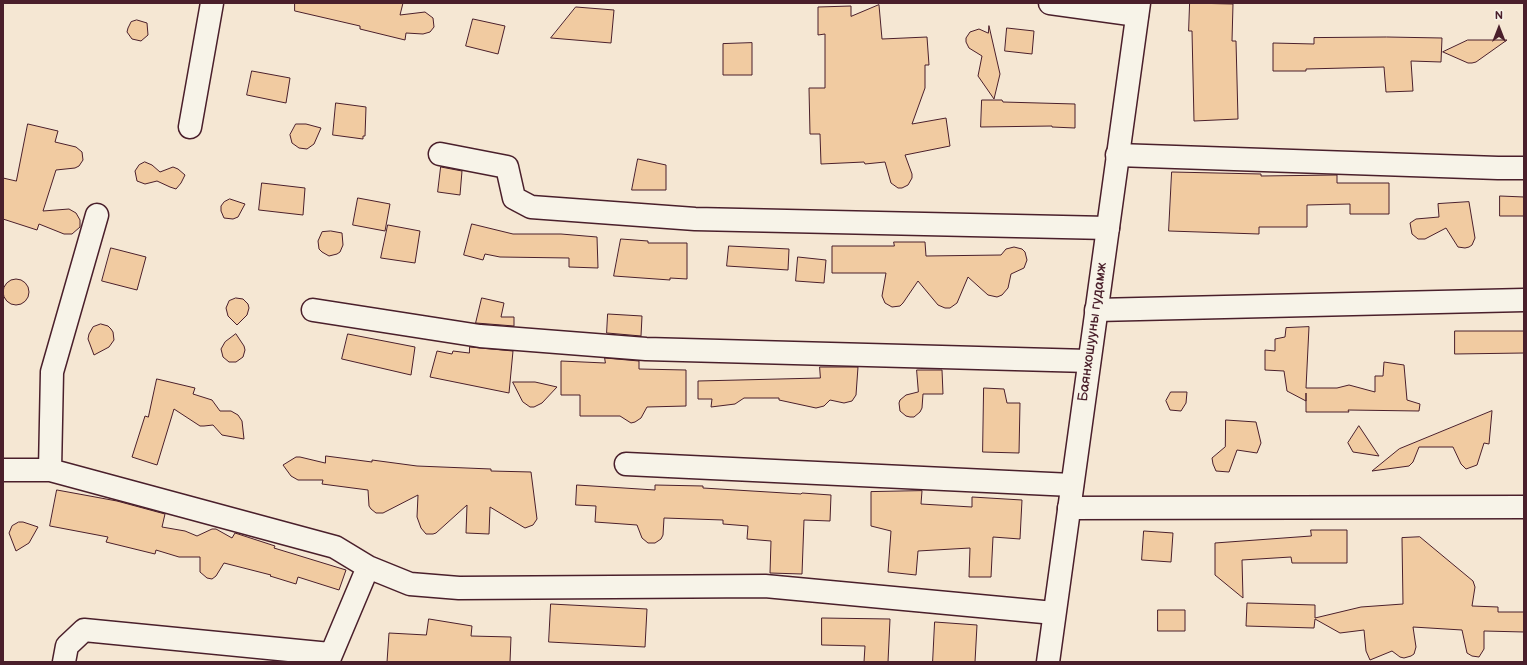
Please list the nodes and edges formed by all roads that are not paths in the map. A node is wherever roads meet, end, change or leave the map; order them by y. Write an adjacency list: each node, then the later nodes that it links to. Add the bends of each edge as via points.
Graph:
1 (212, 3): 4 (street)
2 (1050, 3): 3 (street)
3 (1138, 9): 6 (street, Баянхошууны гудамж)
4 (190, 127)
5 (440, 154): 9 (street, via 507,168 514,198 531,207 695,218)
6 (1117, 155): 7 (street); 9 (street, Баянхошууны гудамж)
7 (1524, 168)
8 (97, 215): 16 (street, via 52,372)
9 (1108, 228): 12 (street, Баянхошууны гудамж)
10 (1524, 300): 12 (street)
11 (313, 310): 13 (street, via 480,336 646,350)
12 (1096, 310): 13 (street, Баянхошууны гудамж)
13 (1089, 361): 17 (street, Баянхошууны гудамж)
14 (626, 464): 17 (street)
15 (3, 470): 16 (street)
16 (50, 470): 20 (street, via 334,547)
17 (1072, 485): 19 (street, Баянхошууны гудамж)
18 (1524, 507): 19 (street)
19 (1069, 508): 21 (street, Баянхошууны гудамж)
20 (368, 567): 21 (street, via 410,584 459,588 765,586); 22 (street)
21 (1054, 613): 24 (street, Баянхошууны гудамж)
22 (329, 658): 23 (street, via 84,630 67,646)
23 (64, 662)
24 (1048, 662)

